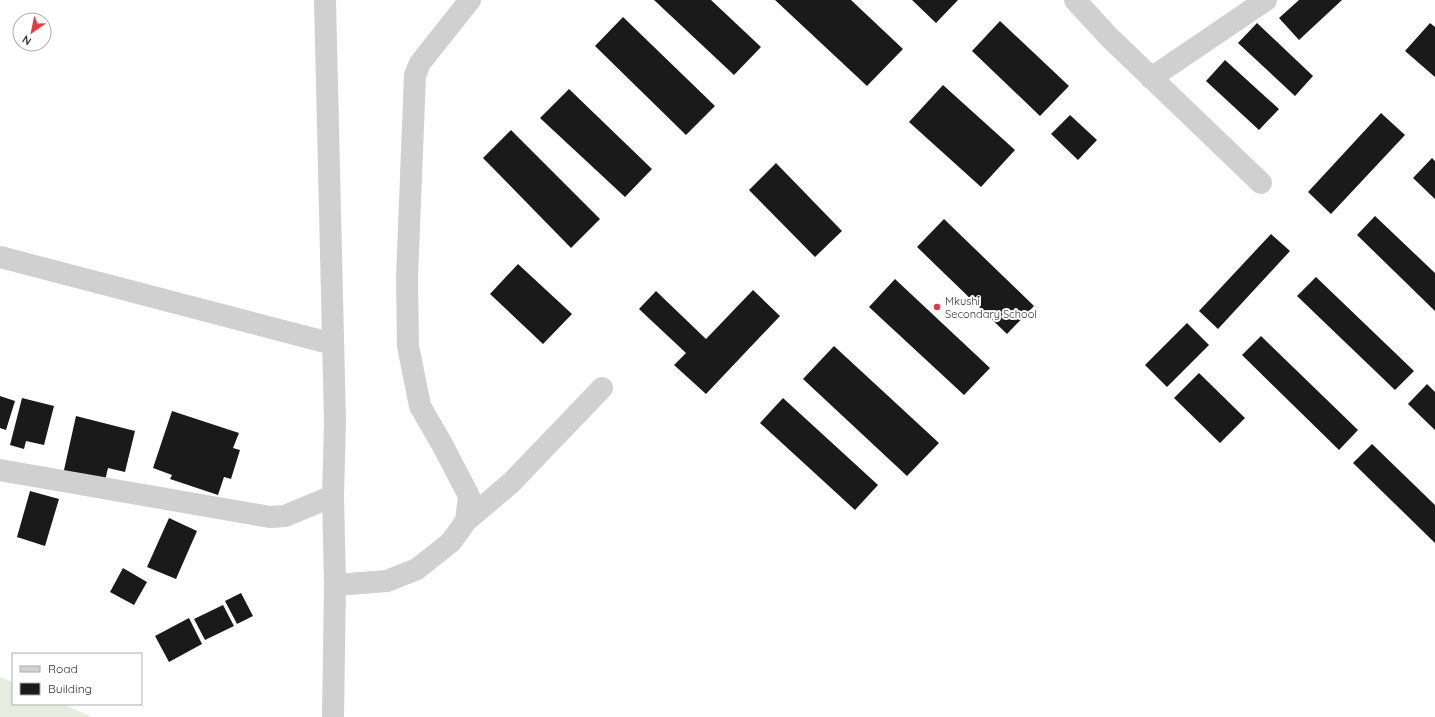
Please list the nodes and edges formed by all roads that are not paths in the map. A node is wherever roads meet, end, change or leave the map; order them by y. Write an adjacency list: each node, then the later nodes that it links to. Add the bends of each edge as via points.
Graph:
1 (325, 0): 8 (street)
2 (470, 0): 12 (street, via 420,63 415,75 407,278 408,346 420,406 469,496)
3 (1075, 0): 5 (street)
4 (1266, 0): 5 (street)
5 (1151, 78): 6 (street)
6 (1261, 183)
7 (0, 257): 8 (street)
8 (333, 344): 11 (street)
9 (602, 388): 12 (street, via 511,483)
10 (0, 470): 11 (street, via 270,517 285,516)
11 (333, 496): 13 (street)
12 (466, 521): 13 (street, via 451,542 417,569 387,581)
13 (335, 585): 14 (street)
14 (334, 717)

